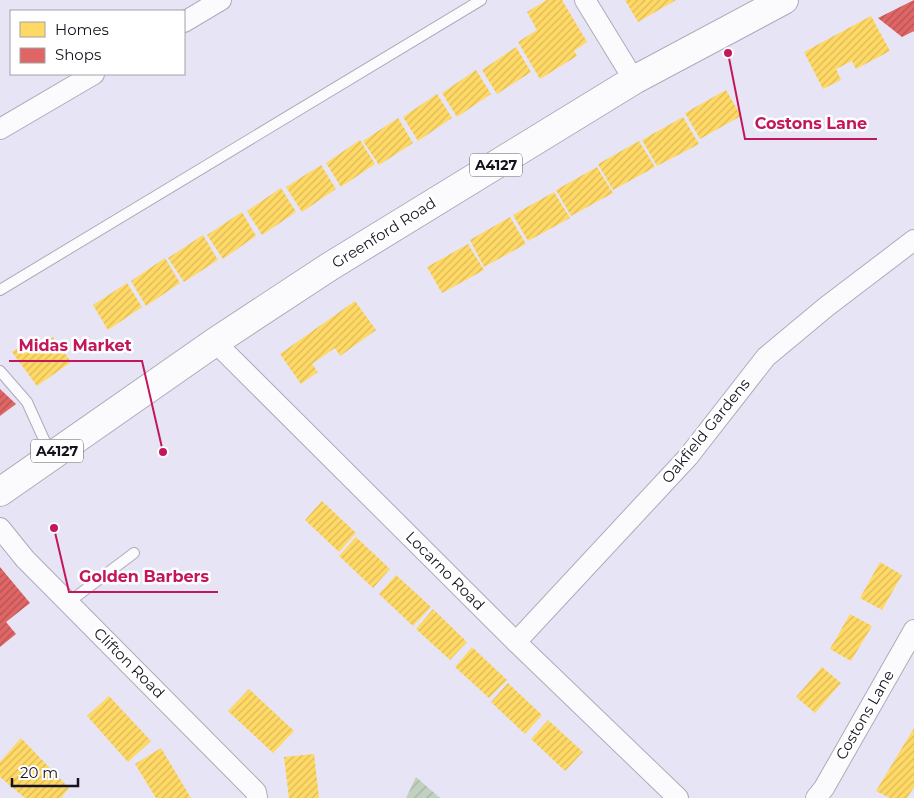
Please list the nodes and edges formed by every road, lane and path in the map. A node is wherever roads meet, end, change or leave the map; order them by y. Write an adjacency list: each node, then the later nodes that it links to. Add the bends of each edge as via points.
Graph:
1 (221, 0): 5 (street)
2 (481, 0): 10 (lane)
3 (584, 0): 7 (street)
4 (784, 0): 7 (main road, Greenford Road / A4127)
5 (185, 21)
6 (92, 75): 8 (street)
7 (634, 80): 11 (main road, Greenford Road / A4127, via 329,267)
8 (0, 129)
9 (914, 240): 19 (street, Oakfield Gardens, via 766,357 688,457)
10 (0, 290)
11 (215, 342): 13 (main road, Greenford Road / A4127); 19 (street, Locarno Road)
12 (0, 371): 13 (lane, via 27,402)
13 (52, 455): 14 (main road, Greenford Road / A4127)
14 (0, 492)
15 (0, 528): 17 (street, Clifton Road, via 25,559)
16 (134, 553): 17 (lane)
17 (69, 602): 20 (street, Clifton Road, via 256,792)
18 (914, 630): 22 (street, Costons Lane)
19 (516, 642): 21 (street, Locarno Road)
20 (257, 798)
21 (678, 798)
22 (816, 798)

